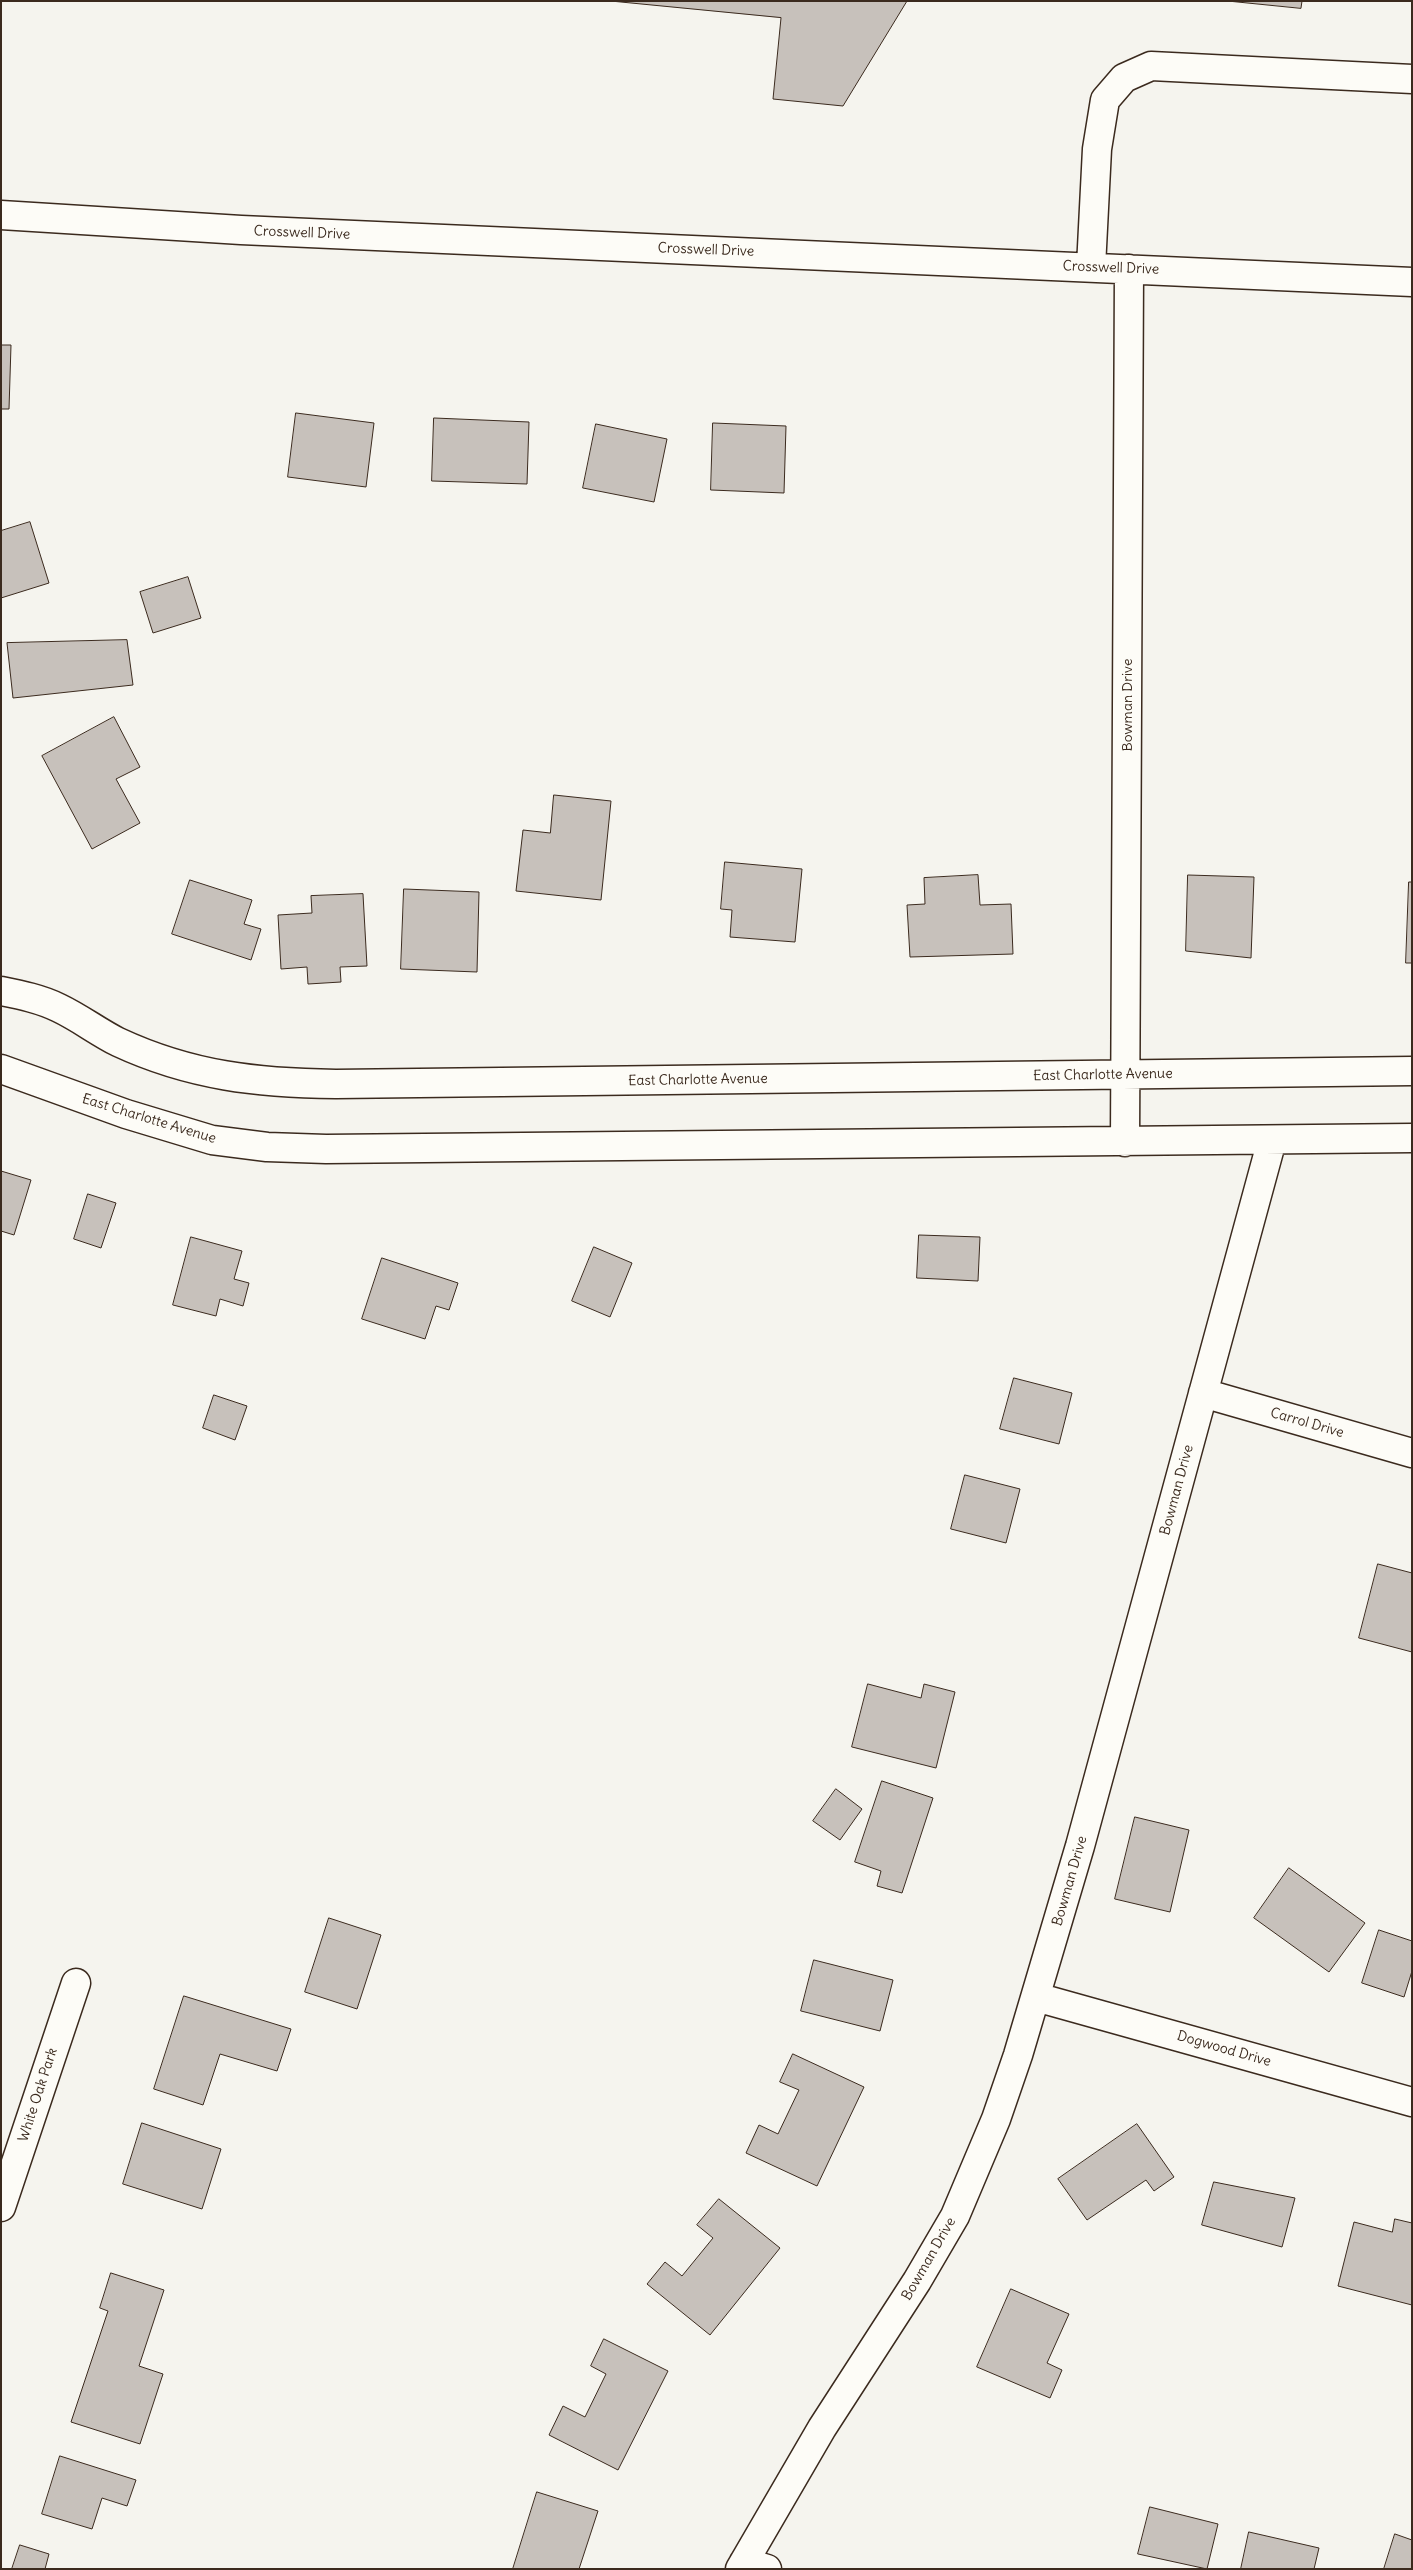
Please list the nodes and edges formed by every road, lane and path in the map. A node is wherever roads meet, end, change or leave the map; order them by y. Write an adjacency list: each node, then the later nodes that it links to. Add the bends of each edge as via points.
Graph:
1 (1412, 79): 3 (street, via 1151,66 1124,78 1105,100 1096,149)
2 (1, 215): 3 (street, Crosswell Drive, via 251,231)
3 (1091, 267): 4 (street, Crosswell Drive)
4 (1130, 269): 5 (street, Crosswell Drive); 9 (street, Bowman Drive)
5 (1412, 282)
6 (1, 991): 9 (street, East Charlotte Avenue, via 59,1007 118,1041 154,1057 231,1078 274,1083)
7 (1, 1069): 12 (street, East Charlotte Avenue, via 126,1114 212,1140 268,1147)
8 (1412, 1071): 9 (street, East Charlotte Avenue)
9 (1126, 1074): 12 (street, Bowman Drive)
10 (1412, 1138): 11 (street, East Charlotte Avenue)
11 (1272, 1140): 12 (street, East Charlotte Avenue); 13 (street, Bowman Drive)
12 (1126, 1142)
13 (1203, 1393): 14 (street, Carrol Drive); 16 (street, Bowman Drive)
14 (1412, 1453)
15 (76, 1982): 18 (street, White Oak Park)
16 (1036, 1997): 17 (street, Dogwood Drive); 19 (street, Bowman Drive, via 996,2119 954,2216 917,2281 822,2428)
17 (1412, 2102)
18 (1, 2207)
19 (750, 2567)

